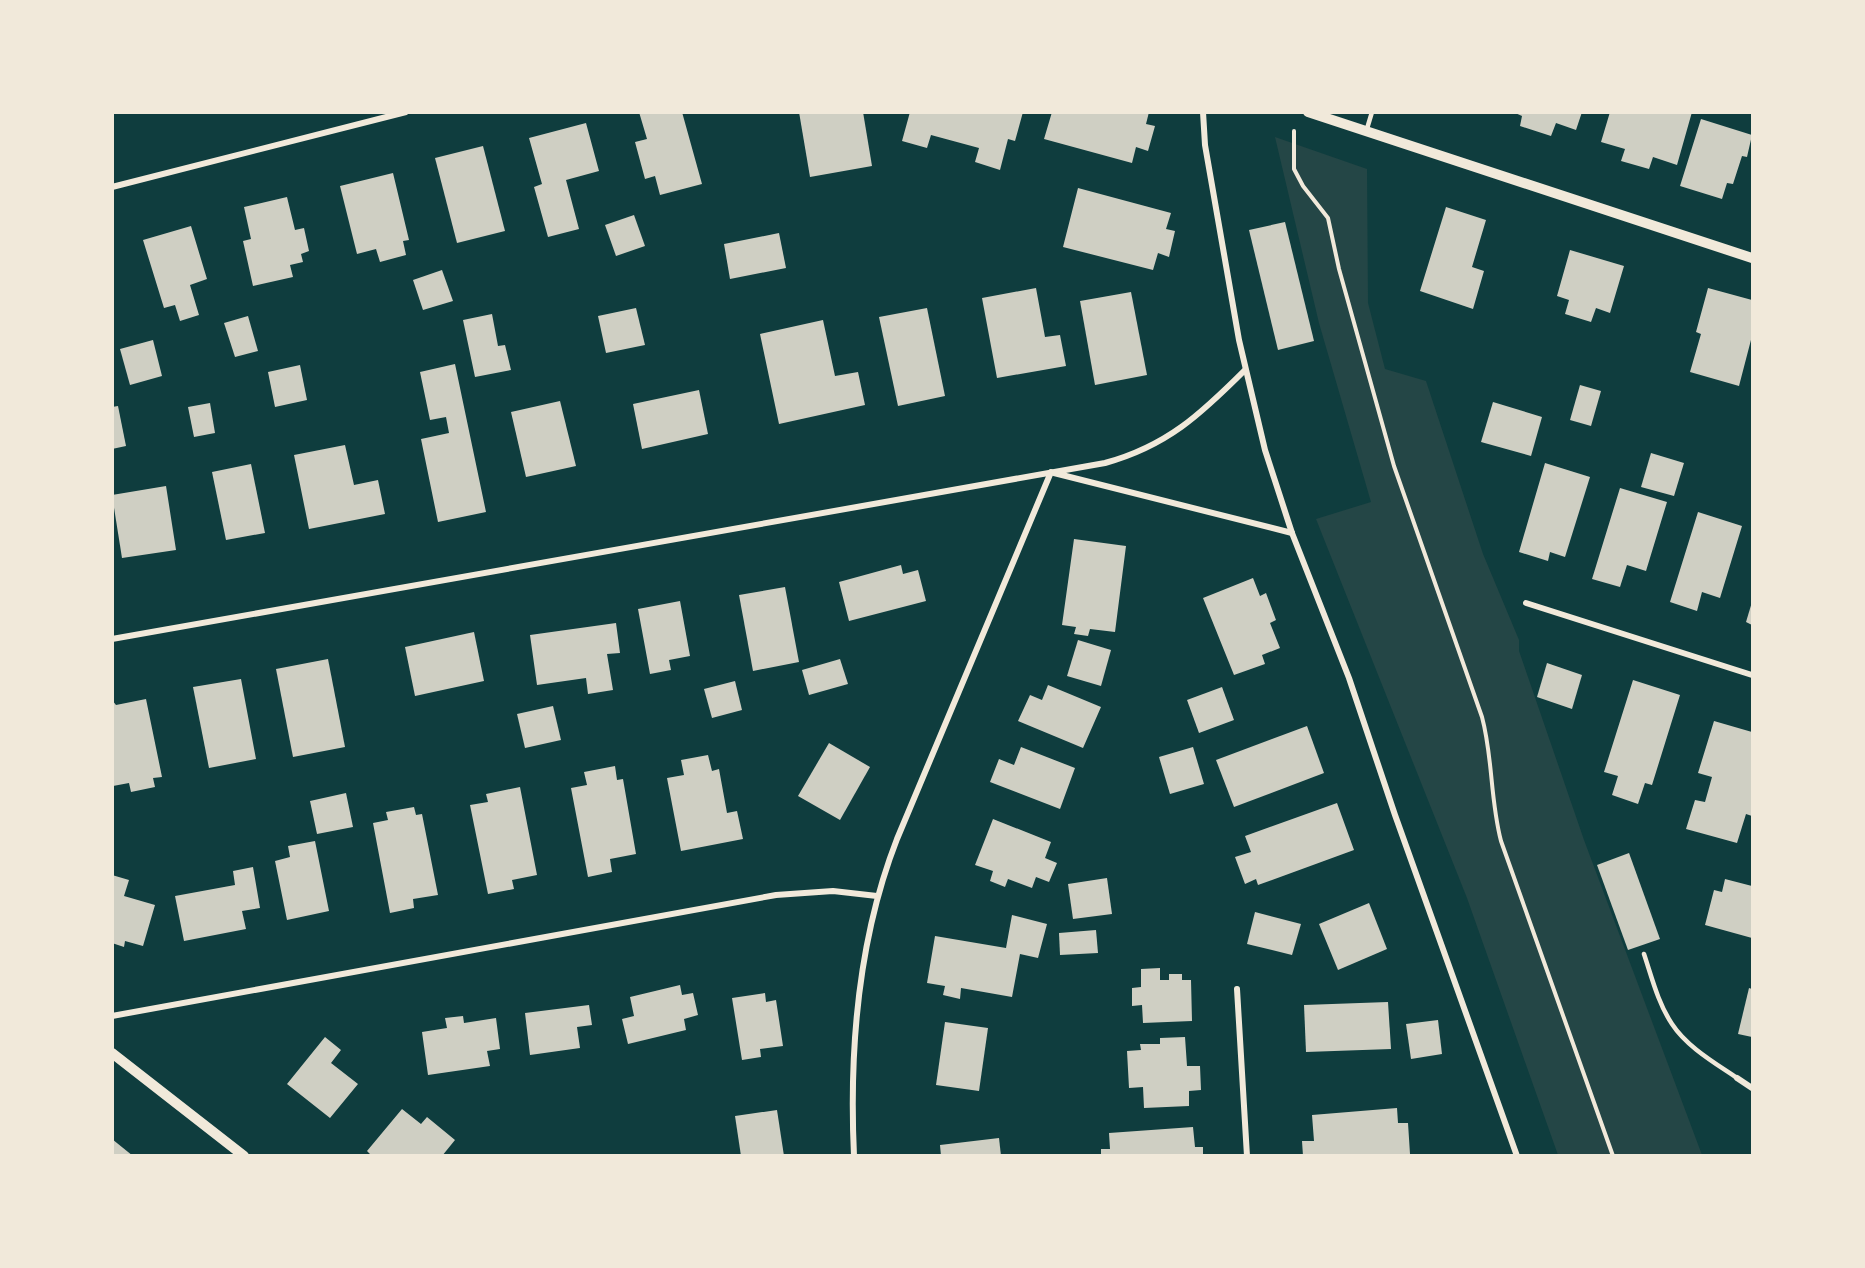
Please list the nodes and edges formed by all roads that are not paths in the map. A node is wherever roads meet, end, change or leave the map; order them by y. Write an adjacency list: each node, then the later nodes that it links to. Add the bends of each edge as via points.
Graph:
1 (406, 112): 7 (street)
2 (1203, 112): 9 (street, via 1204,145)
3 (1308, 112): 5 (street)
4 (1372, 112): 6 (lane)
5 (1334, 117): 6 (street)
6 (1366, 132): 8 (street)
7 (112, 187)
8 (1752, 258)
9 (1245, 370): 10 (street, via 1204,409 1154,446 1105,463); 11 (street)
10 (1051, 472): 11 (street); 13 (street); 15 (street, via 897,839)
11 (1292, 533): 25 (street, via 1349,678)
12 (1526, 603): 14 (street)
13 (112, 639)
14 (1752, 675)
15 (877, 896): 18 (street, via 833,891 776,895); 23 (street, via 855,1032)
16 (1644, 954): 20 (lane, via 1673,1026)
17 (1237, 989): 24 (street)
18 (112, 1016)
19 (112, 1053): 22 (street)
20 (1737, 1078): 21 (street)
21 (1752, 1088)
22 (244, 1155)
23 (854, 1155)
24 (1247, 1155)
25 (1517, 1155)

